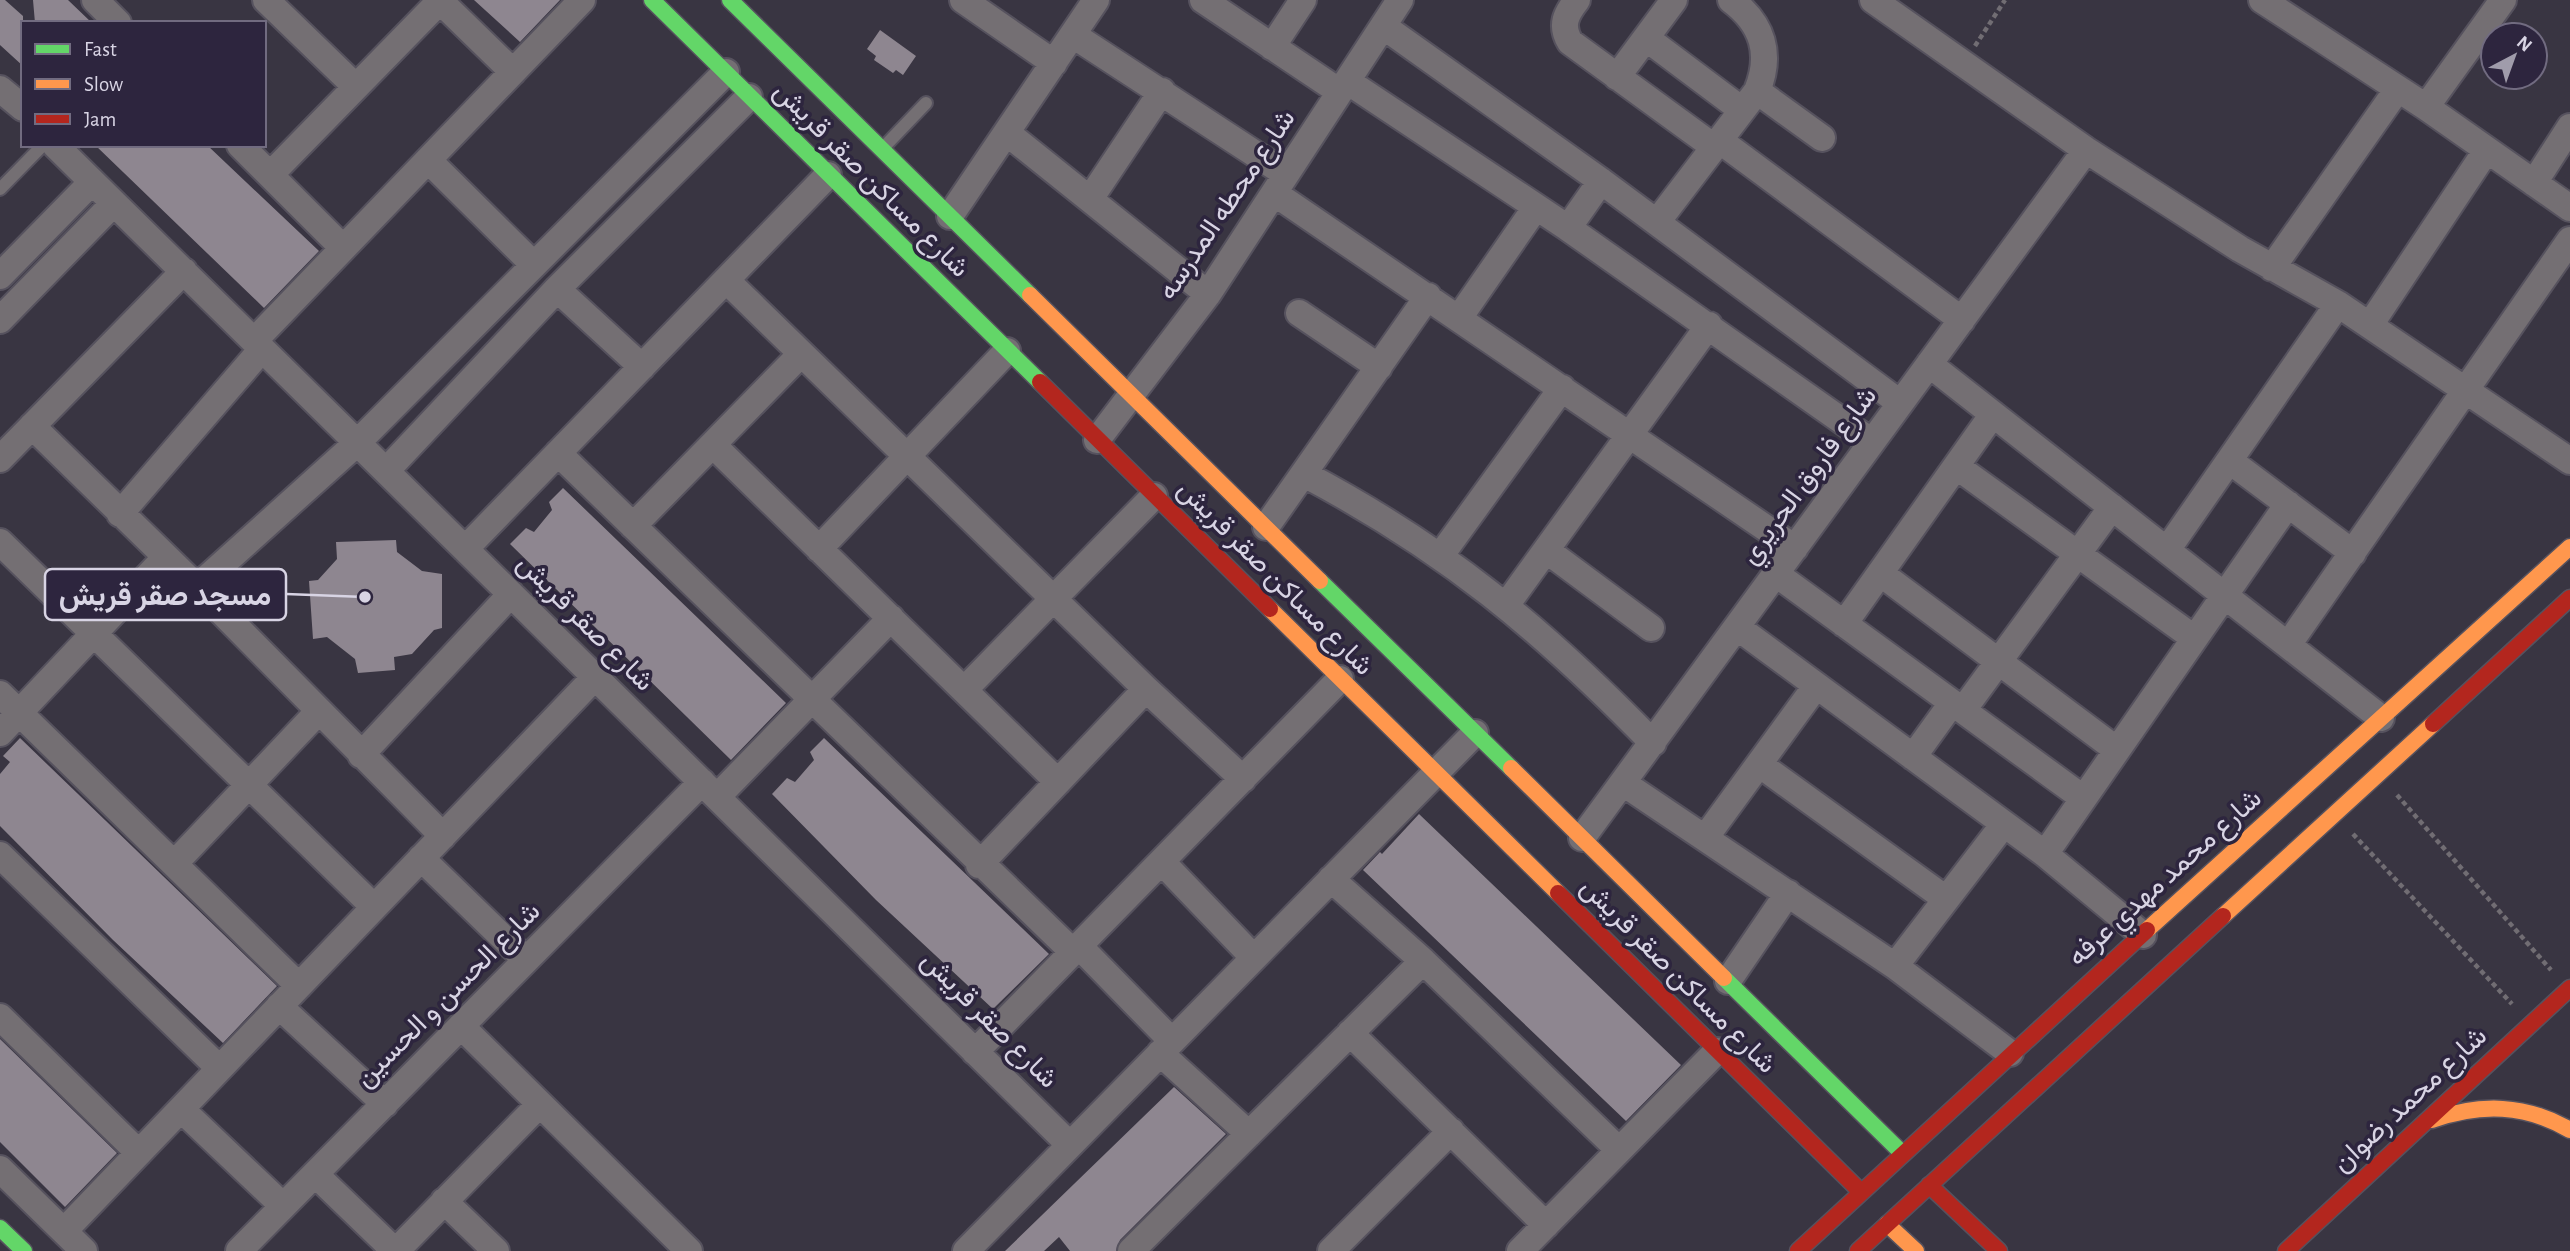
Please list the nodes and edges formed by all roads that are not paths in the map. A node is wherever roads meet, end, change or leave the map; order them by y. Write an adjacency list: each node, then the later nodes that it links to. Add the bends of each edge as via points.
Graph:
1 (266, 0): 27 (street)
2 (440, 0): 24 (street); 27 (street)
3 (582, 0): 24 (street)
4 (652, 0): 25 (street, شارع مساكن صقر قريش)
5 (730, 0): 17 (street, شارع مساكن صقر قريش)
6 (963, 0): 23 (street)
7 (1096, 0): 20 (street)
8 (1203, 0): 22 (street)
9 (1303, 0): 22 (street)
10 (1400, 0): 19 (street, شارع محطه المدرسه)
11 (1577, 0): 26 (street, via 1566,17 1565,34)
12 (1674, 0): 21 (street)
13 (1731, 0): 33 (street, via 1753,20 1765,48 1765,63)
14 (2262, 0): 18 (street)
15 (2503, 0): 36 (street)
16 (1889, 5): 45 (street)
17 (757, 10): 44 (street, شارع مساكن صقر قريش)
18 (2297, 10): 30 (street)
19 (1383, 26): 28 (street, شارع محطه المدرسه); 50 (street)
20 (1073, 34): 23 (street); 31 (street)
21 (1646, 38): 26 (street); 33 (street)
22 (1272, 47): 28 (street)
23 (1054, 63): 38 (street)
24 (513, 72): 47 (street)
25 (726, 72): 32 (street, شارع مساكن صقر قريش); 64 (street)
26 (1617, 77): 40 (street)
27 (356, 87): 48 (street)
28 (1343, 87): 52 (street, شارع محطه المدرسه); 57 (street)
29 (0, 89): 35 (street)
30 (2397, 90): 36 (street); 65 (street)
31 (1162, 91): 52 (street); 55 (street)
32 (750, 97): 49 (street, شارع مساكن صقر قريش); 69 (street)
33 (1750, 101): 39 (street); 40 (street)
34 (926, 103): 44 (lane)
35 (21, 106)
36 (2426, 107): 46 (street)
37 (2570, 127): 53 (street)
38 (1007, 133): 55 (street); 59 (street)
39 (1822, 138)
40 (1717, 143): 60 (street); 76 (street)
41 (41, 147): 54 (lane)
42 (57, 147): 51 (street, شارع صقر قريش)
43 (242, 147): 48 (street)
44 (882, 149): 59 (street, شارع مساكن صقر قريش)
45 (2085, 150): 65 (street); 76 (street, شارع فاروق الحريري)
46 (2486, 151): 53 (street); 78 (street)
47 (428, 160): 63 (street); 64 (street)
48 (270, 175): 63 (street)
49 (828, 175): 68 (street); 80 (street, شارع مساكن صقر قريش)
50 (1601, 181): 60 (street); 61 (street)
51 (92, 182): 56 (street, شارع صقر قريش); 67 (street)
52 (1280, 183): 70 (street, شارع محطه المدرسه); 71 (street)
53 (2534, 183): 58 (street)
54 (0, 189)
55 (1090, 199): 70 (street)
56 (114, 203): 66 (street, شارع صقر قريش); 75 (street)
57 (1536, 207): 61 (street); 74 (street)
58 (2570, 208)
59 (950, 216): 87 (street, شارع مساكن صقر قريش)
60 (1657, 222): 88 (street)
61 (1568, 228): 77 (street)
62 (2570, 240): 86 (street)
63 (343, 248): 79 (street)
64 (534, 265): 94 (street)
65 (2272, 268): 72 (street)
66 (184, 271): 79 (street, شارع صقر قريش); 90 (street)
67 (0, 276)
68 (726, 280): 81 (street); 83 (street)
69 (557, 289): 83 (street); 102 (street)
70 (1208, 294): 87 (street, شارع محطه المدرسه)
71 (1428, 296): 74 (street); 84 (street)
72 (2339, 304): 78 (street); 99 (street)
73 (1299, 313): 84 (street)
74 (1459, 318): 85 (street)
75 (0, 320)
76 (1962, 320): 82 (street, شارع فاروق الحريري)
77 (1709, 325): 91 (street); 93 (street)
78 (2370, 325): 86 (street)
79 (258, 345): 94 (street, شارع صقر قريش); 107 (street)
80 (1007, 351): 92 (street, شارع مساكن صقر قريش); 98 (street)
81 (802, 354): 95 (street); 98 (street)
82 (1929, 364): 88 (street, شارع فاروق الحريري); 89 (street)
83 (642, 367): 97 (street)
84 (1379, 367): 103 (street)
85 (1562, 388): 91 (street); 119 (street)
86 (2468, 390): 100 (street); 117 (street)
87 (1133, 396): 92 (street, شارع محطه المدرسه); 109 (street, شارع مساكن صقر قريش)
88 (1900, 403): 93 (street, شارع فاروق الحريري)
89 (1993, 414): 101 (street); 106 (street)
90 (32, 426): 96 (street); 107 (street)
91 (1630, 435): 112 (street); 115 (street)
92 (1097, 440): 104 (street, شارع مساكن صقر قريش)
93 (1872, 442): 112 (street, شارع فاروق الحريري)
94 (358, 443): 102 (street, شارع صقر قريش); 123 (street)
95 (713, 445): 108 (street); 114 (street)
96 (4, 447)
97 (558, 453): 108 (street); 113 (street)
98 (907, 456): 114 (street); 126 (street)
99 (2230, 461): 105 (street); 116 (street)
100 (2570, 461)
101 (1956, 466): 118 (street); 121 (street)
102 (386, 471): 113 (street, شارع صقر قريش)
103 (1304, 474): 109 (street); 119 (street)
104 (1154, 496): 126 (street); 138 (street, شارع مساكن صقر قريش)
105 (2288, 504): 117 (street); 125 (street)
106 (2112, 507): 116 (street); 118 (street)
107 (120, 513): 120 (street)
108 (633, 526): 143 (street)
109 (1266, 527): 149 (street, شارع مساكن صقر قريش)
110 (0, 542): 133 (street)
111 (2570, 547): 147 (street, شارع محمد مهدي عرفه)
112 (1794, 548): 122 (street, شارع فاروق الحريري)
113 (465, 549): 124 (street, شارع صقر قريش)
114 (819, 549): 129 (street)
115 (1546, 550): 128 (street); 132 (street)
116 (2167, 550): 125 (street)
117 (2353, 553): 135 (street)
118 (2078, 554): 134 (street); 136 (street)
119 (1441, 555): 128 (street)
120 (165, 558): 123 (street); 133 (street)
121 (1880, 573): 130 (street); 136 (street)
122 (1776, 574): 130 (street); 131 (street, شارع فاروق الحريري)
123 (197, 587): 145 (street)
124 (511, 594): 137 (street, شارع صقر قريش); 152 (street)
125 (2224, 595): 134 (street); 135 (street)
126 (1053, 598): 140 (street); 141 (street)
127 (2570, 598): 193 (street)
128 (1507, 604): 150 (street)
129 (891, 618): 141 (street); 143 (street, شارع الحسن و الحسين)
130 (1844, 624): 144 (street)
131 (1737, 627): 139 (street); 150 (street, شارع فاروق الحريري)
132 (1651, 628)
133 (94, 634): 146 (street); 159 (street)
134 (2194, 638): 151 (street)
135 (2288, 645): 147 (street)
136 (1999, 662): 144 (street); 151 (street)
137 (595, 677): 160 (street, شارع صقر قريش); 163 (street)
138 (1340, 679): 155 (street, شارع مساكن صقر قريش); 156 (street)
139 (1816, 686): 153 (street); 154 (street)
140 (1146, 689): 156 (street); 157 (street)
141 (964, 690): 157 (street)
142 (0, 694): 146 (street)
143 (811, 701): 160 (street, شارع الحسن و الحسين); 171 (street)
144 (1958, 707): 153 (street); 161 (street)
145 (318, 712): 152 (street); 159 (street)
146 (19, 713): 148 (street); 170 (street)
147 (2381, 718): 176 (street, شارع محمد مهدي عرفه)
148 (0, 733)
149 (1475, 733): 155 (street); 164 (street, شارع مساكن صقر قريش)
150 (1653, 743): 158 (street, شارع فاروق الحريري)
151 (2117, 750): 161 (street)
152 (361, 755): 163 (street)
153 (1913, 757): 162 (street)
154 (1759, 764): 165 (street); 174 (street)
155 (1436, 773): 172 (street); 191 (street, شارع مساكن صقر قريش)
156 (1243, 779): 169 (street)
157 (1058, 782): 171 (street)
158 (1623, 783): 164 (street, شارع فاروق الحريري); 165 (street)
159 (249, 785): 170 (street); 175 (street)
160 (710, 790): 179 (street, شارع الحسن و الحسين); 192 (street, شارع صقر قريش)
161 (2083, 798): 166 (street)
162 (2004, 824): 166 (street); 174 (street)
163 (443, 836): 168 (street)
164 (1582, 838): 182 (street, شارع مساكن صقر قريش)
165 (1705, 838): 173 (street)
166 (2045, 854): 176 (street)
167 (0, 855): 195 (street)
168 (421, 858): 175 (street); 179 (street)
169 (1161, 862): 177 (street); 178 (street)
170 (174, 864): 183 (street)
171 (979, 865): 177 (street)
172 (1331, 879): 178 (street); 180 (street)
173 (1788, 894): 181 (street); 182 (street)
174 (1946, 899): 181 (street)
175 (374, 907): 183 (street)
176 (2143, 935): 186 (street, شارع محمد مهدي عرفه)
177 (1076, 949): 190 (street); 192 (street)
178 (1254, 958): 190 (street)
179 (526, 960): 188 (street, شارع الحسن و الحسين)
180 (1423, 961): 189 (street); 205 (street)
181 (1895, 966): 194 (street)
182 (1728, 981): 207 (street, شارع مساكن صقر قريش)
183 (299, 986): 185 (street)
184 (2569, 989): 200 (street, شارع محمد رضوان)
185 (279, 1006): 195 (street); 197 (street)
186 (2053, 1015): 193 (street, via 2053,1040); 194 (street, شارع محمد مهدي عرفه)
187 (0, 1017): 206 (street)
188 (461, 1026): 197 (street, شارع الحسن و الحسين); 198 (street)
189 (1350, 1032): 202 (street); 203 (street)
190 (1166, 1047): 203 (street); 204 (street)
191 (1717, 1051): 205 (street); 211 (street, شارع مساكن صقر قريش)
192 (975, 1052): 204 (street, شارع صقر قريش)
193 (2072, 1055): 196 (street)
194 (2021, 1061): 196 (street, via 2031,1085); 207 (street, شارع محمد مهدي عرفه)
195 (219, 1068): 199 (street)
196 (2029, 1093): 210 (street)
197 (385, 1104): 209 (street, شارع الحسن و الحسين)
198 (540, 1104): 212 (street); 224 (street)
199 (181, 1109): 206 (street); 213 (street)
200 (2424, 1124): 201 (street, via 2456,1110 2490,1106 2523,1109); 231 (street, شارع محمد رضوان)
201 (2570, 1130)
202 (1451, 1131): 217 (street); 226 (street)
203 (1248, 1134): 218 (street)
204 (1070, 1145): 225 (street)
205 (1619, 1150): 217 (street)
206 (139, 1153): 216 (street)
207 (1903, 1154): 211 (street, شارع محمد مهدي عرفه)
208 (0, 1169): 216 (street)
209 (315, 1174): 213 (street, شارع الحسن و الحسين); 222 (street)
210 (1929, 1185): 214 (street); 230 (street)
211 (1861, 1192): 227 (street, شارع محمد مهدي عرفه)
212 (444, 1201): 222 (street); 223 (street)
213 (283, 1206): 221 (street, شارع الحسن و الحسين)
214 (1887, 1224): 228 (street); 229 (street)
215 (0, 1228): 219 (street)
216 (64, 1231): 220 (street)
217 (1534, 1242)
218 (1138, 1249)
219 (24, 1251)
220 (84, 1251)
221 (239, 1251)
222 (396, 1251)
223 (496, 1251)
224 (689, 1251)
225 (965, 1251)
226 (1331, 1251)
227 (1798, 1251)
228 (1858, 1251)
229 (1916, 1251)
230 (1999, 1251)
231 (2286, 1251)

